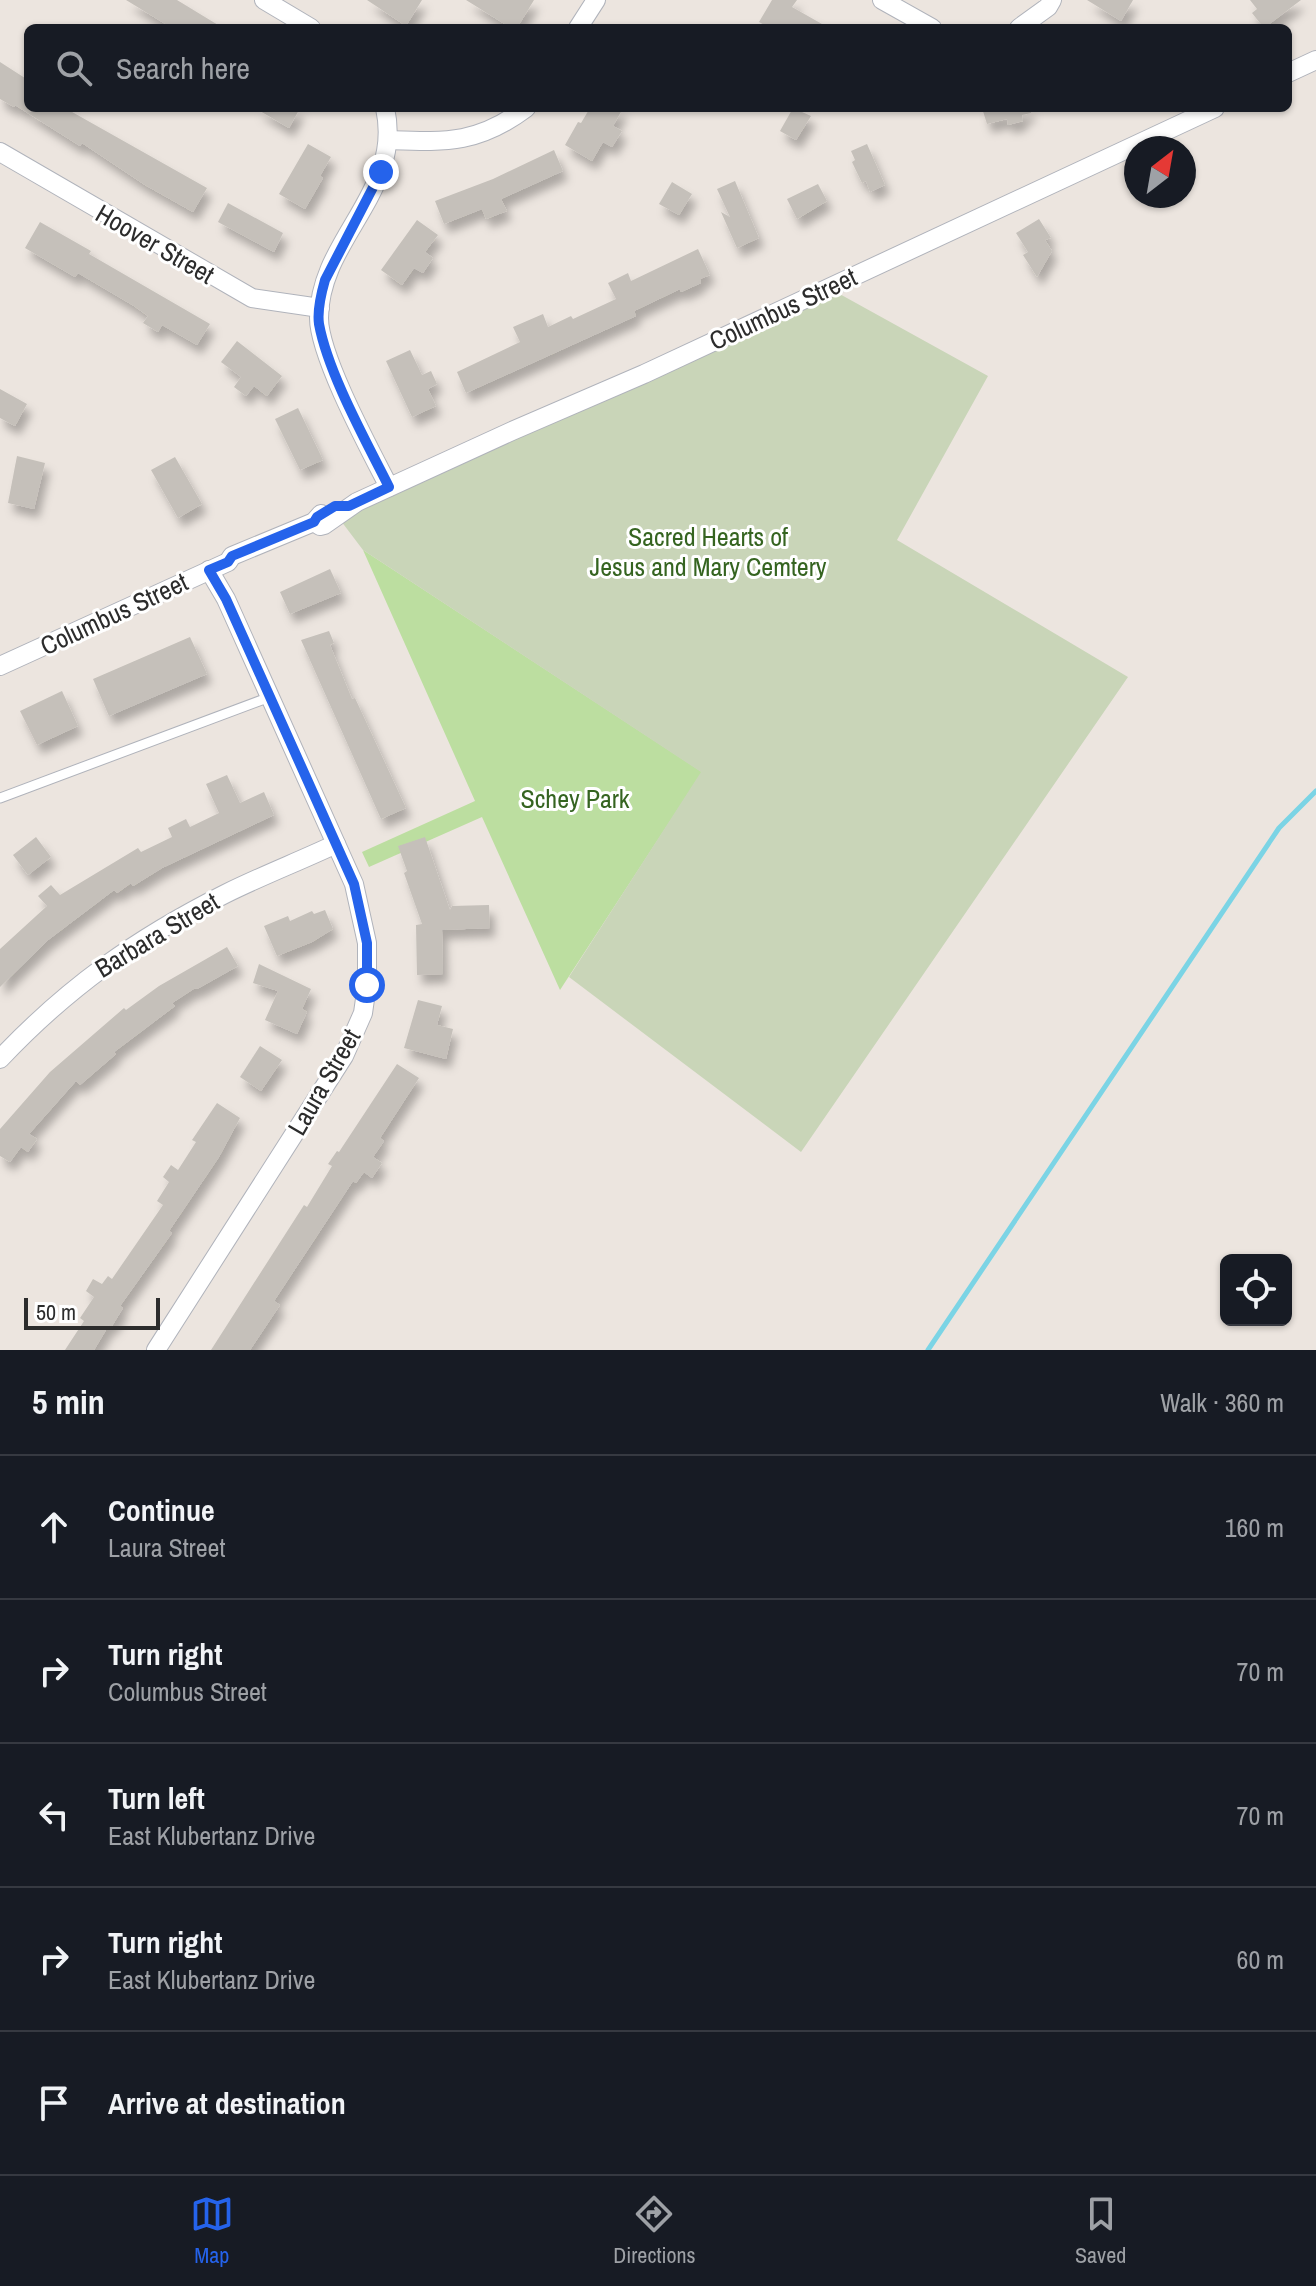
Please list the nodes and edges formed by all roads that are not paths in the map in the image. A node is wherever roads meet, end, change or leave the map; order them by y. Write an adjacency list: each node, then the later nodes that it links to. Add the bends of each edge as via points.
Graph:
1 (264, 0): 5 (street)
2 (596, 0): 6 (street)
3 (882, 0): 7 (street)
4 (1052, 0): 8 (street)
5 (304, 24)
6 (581, 24)
7 (925, 24)
8 (1025, 24)
9 (1316, 60): 10 (street)
10 (1292, 71)
11 (386, 112): 14 (street)
12 (521, 112): 14 (street, via 481,134 448,142)
13 (1206, 112): 17 (street, Columbus Street)
14 (389, 140): 16 (street, via 375,185 325,280)
15 (0, 152): 16 (street, Hoover Street, via 252,298)
16 (320, 308): 17 (street, via 329,359)
17 (389, 487): 18 (street, Columbus Street, via 324,525 314,522)
18 (209, 570): 19 (street, Columbus Street); 20 (street, Laura Street)
19 (0, 666)
20 (270, 697): 21 (lane); 22 (street, Laura Street)
21 (0, 798)
22 (336, 844): 23 (street, Barbara Street, via 227,893 122,952 63,996); 24 (street, Laura Street, via 354,884 367,943 363,1013 344,1056)
23 (0, 1059)
24 (156, 1350)

